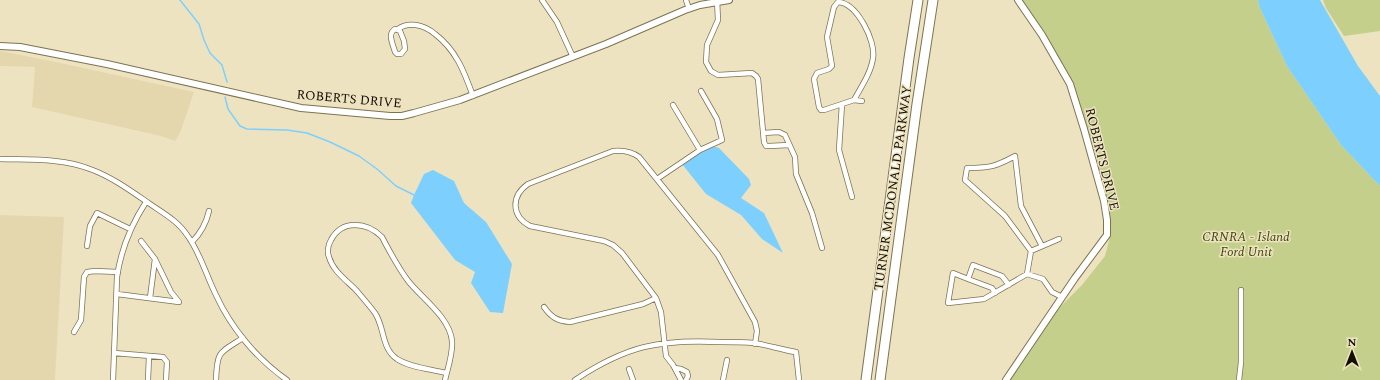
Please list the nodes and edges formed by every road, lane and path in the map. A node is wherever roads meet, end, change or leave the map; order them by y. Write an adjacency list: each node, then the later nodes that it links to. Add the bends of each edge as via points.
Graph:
1 (542, 0): 12 (street, via 557,22)
2 (686, 0): 9 (street)
3 (729, 0): 7 (street, ROBERTS DRIVE)
4 (918, 0): 69 (highway, TURNER MCDONALD PARKWAY)
5 (933, 0): 70 (highway, TURNER MCDONALD PARKWAY)
6 (1018, 0): 43 (street, ROBERTS DRIVE, via 1070,84 1104,201 1107,235)
7 (717, 1): 9 (street, ROBERTS DRIVE); 19 (street, via 718,20 706,45 706,62 710,71 718,75 752,73 756,76)
8 (838, 1): 15 (street, via 859,16 873,48 869,73); 17 (street, via 834,7 827,37 832,66 817,73 814,78 821,110)
9 (690, 9): 12 (street, ROBERTS DRIVE)
10 (398, 29): 10 (street, via 402,33 405,49 401,54 395,52 391,35 393,30); 14 (street, via 419,25 442,39 459,61)
11 (0, 46): 14 (street, ROBERTS DRIVE, via 20,47 107,64 295,107 325,111 402,116)
12 (573, 57): 14 (street, ROBERTS DRIVE)
13 (701, 91): 21 (street, via 717,119 722,140)
14 (473, 96)
15 (854, 100): 16 (street); 17 (street)
16 (862, 101)
17 (842, 104): 24 (street, via 839,150)
18 (673, 105): 21 (street)
19 (763, 133): 20 (street, via 782,132); 20 (street, via 766,146)
20 (789, 145): 33 (street, via 795,157 796,174 812,213)
21 (700, 150): 23 (street)
22 (0, 159): 25 (street, via 36,159 89,168 109,177)
23 (657, 179): 45 (street, via 634,154 624,150 614,151 528,184 522,188 515,200 515,208 520,219 530,226 614,245); 50 (street, via 718,255 755,322)
24 (852, 197)
25 (146, 202): 27 (street); 30 (street, via 178,224)
26 (209, 211): 30 (street, via 200,235)
27 (130, 229): 31 (street, via 97,213 90,226); 36 (street)
28 (1060, 239): 32 (street)
29 (141, 241): 35 (street)
30 (192, 242): 48 (street, via 225,312)
31 (87, 246)
32 (1042, 246): 34 (street); 34 (street, via 1021,206 1015,156 998,166 967,168 965,180 1005,216)
33 (822, 248)
34 (1030, 251): 37 (street)
35 (155, 259): 44 (street); 44 (street, via 171,292 179,302)
36 (118, 272): 42 (street); 47 (street, via 87,272 84,277 81,320)
37 (1026, 274): 39 (street); 43 (street, via 1043,279 1052,292)
38 (968, 279): 39 (street, via 973,265 1002,276); 41 (street, via 992,288); 41 (street, via 953,273 948,304 984,299)
39 (1009, 285): 41 (street)
40 (1241, 290): 72 (street)
41 (995, 293)
42 (117, 294): 44 (street); 51 (street)
43 (1062, 297): 71 (street, ROBERTS DRIVE)
44 (150, 298)
45 (656, 298): 46 (street, via 643,304 570,322 554,319); 49 (street, via 661,312)
46 (544, 307)
47 (74, 332)
48 (243, 338): 60 (street, via 219,354); 61 (street)
49 (664, 342): 50 (street); 54 (street, via 666,356); 63 (street, via 624,353)
50 (755, 344): 68 (street, via 796,352)
51 (114, 353): 52 (street); 57 (street)
52 (149, 356): 58 (street); 59 (street, via 166,359)
53 (727, 360): 67 (street)
54 (675, 368): 65 (street); 66 (street, via 687,372)
55 (629, 369): 64 (street)
56 (446, 373): 56 (street, via 452,340 449,330 442,317 403,273 382,237 377,232 356,224 337,231 329,244 329,258 375,313 384,342 392,354 410,365); 62 (street)
57 (113, 380)
58 (148, 380)
59 (166, 380)
60 (216, 380)
61 (287, 380)
62 (445, 380)
63 (575, 380)
64 (633, 380)
65 (681, 380)
66 (686, 380)
67 (723, 380)
68 (799, 380)
69 (866, 380)
70 (880, 380)
71 (1006, 380)
72 (1239, 380)

